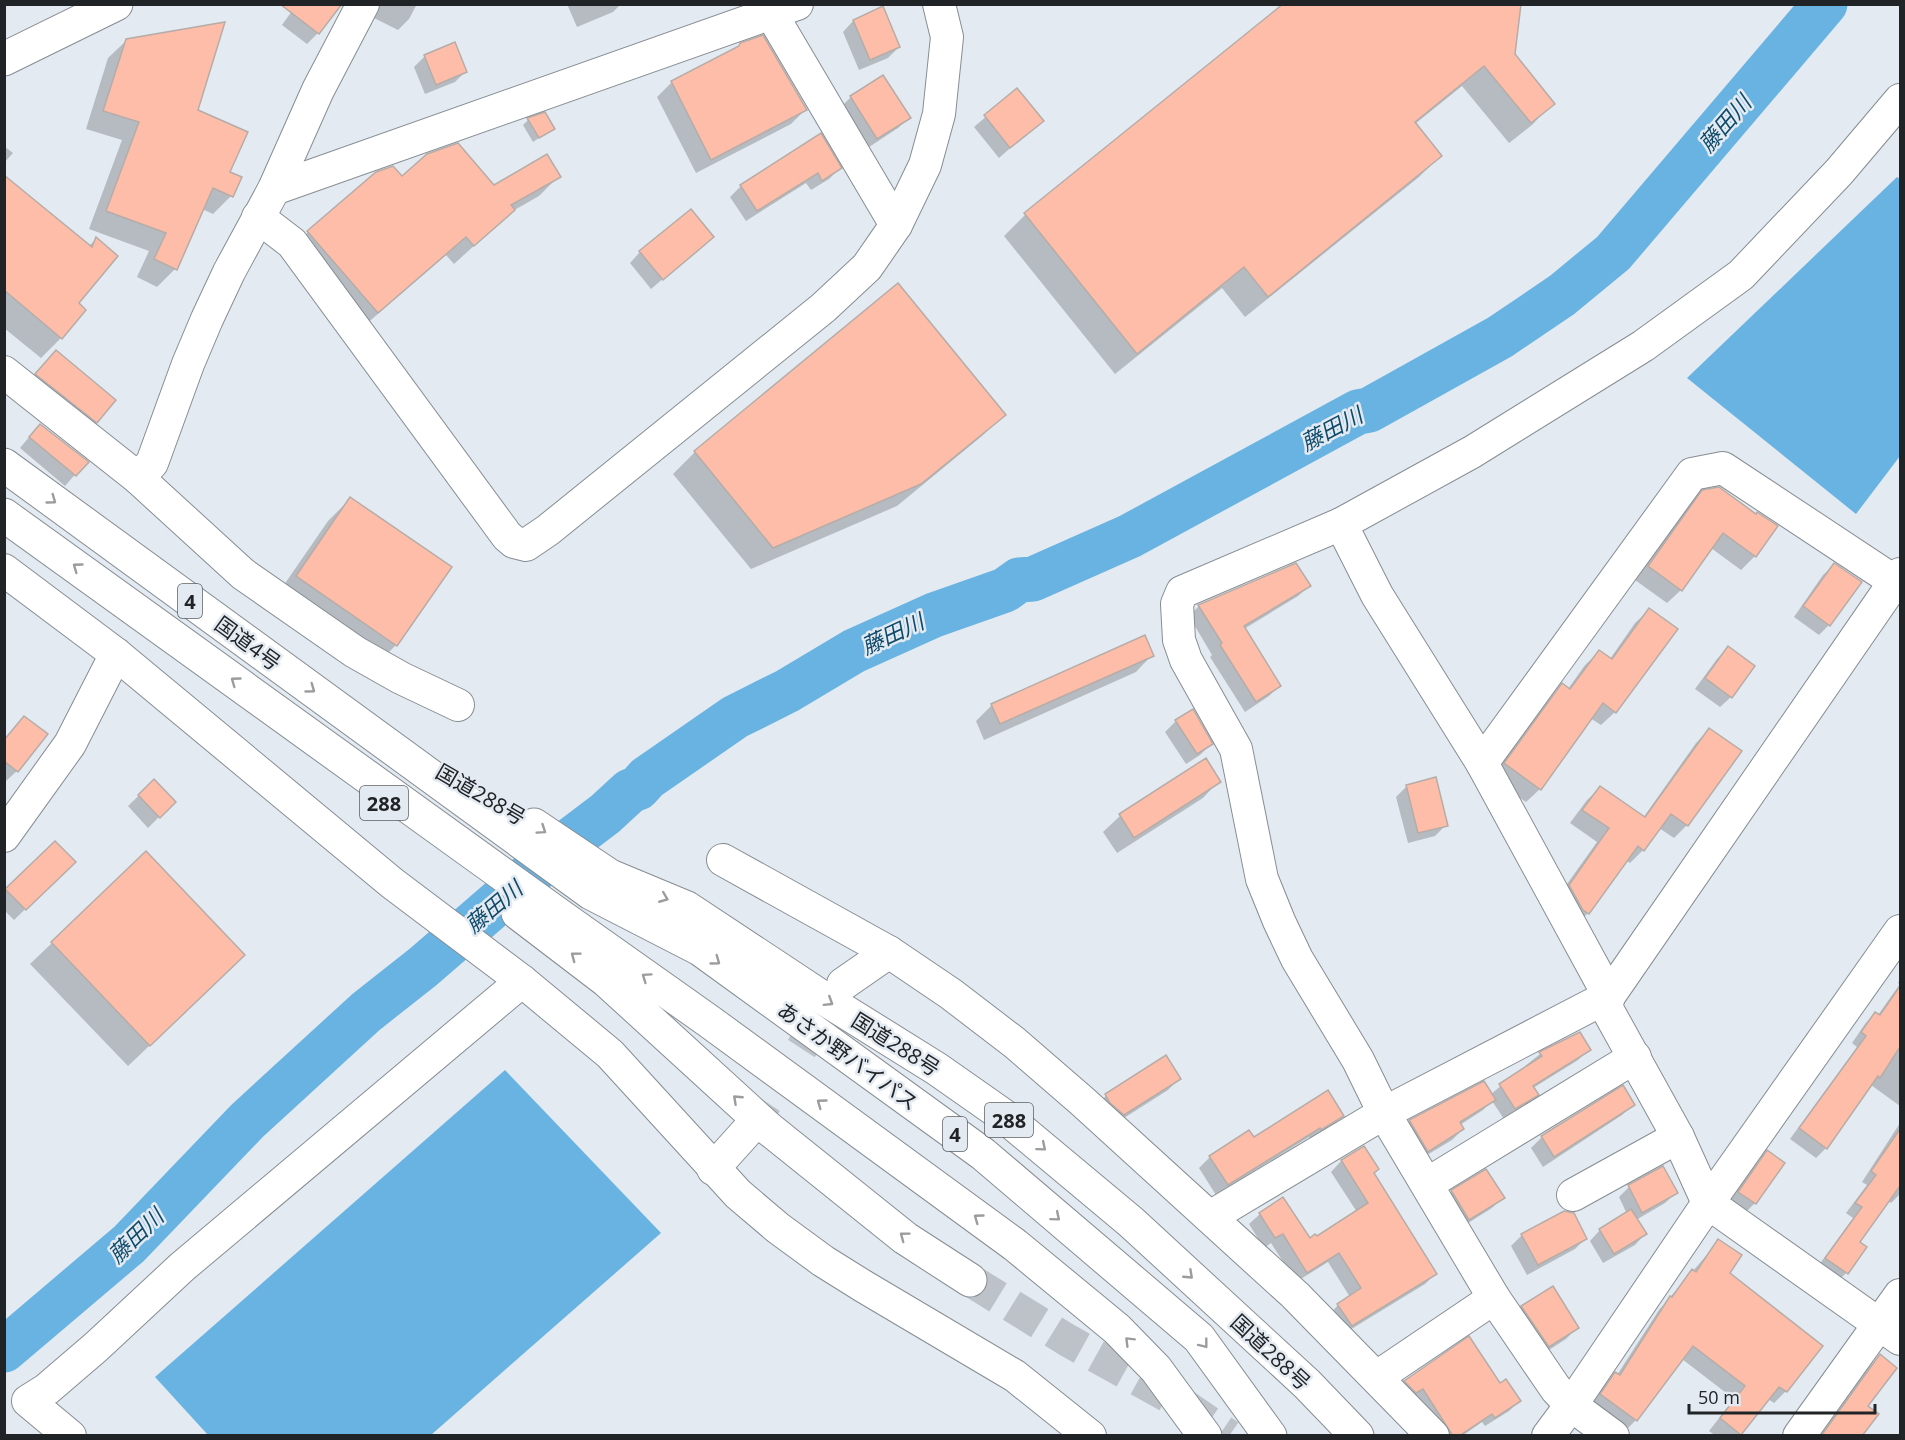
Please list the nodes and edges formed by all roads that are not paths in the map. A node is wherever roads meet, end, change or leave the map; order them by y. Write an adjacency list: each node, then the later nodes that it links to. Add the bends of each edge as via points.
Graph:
1 (116, 4): 5 (main road)
2 (363, 4): 7 (street, via 318,90)
3 (939, 4): 9 (street, via 947,37 939,114 925,165)
4 (785, 10): 7 (street); 9 (street)
5 (6, 54)
6 (1900, 100): 14 (street, via 1839,172 1741,275 1623,359 1472,452)
7 (274, 189): 8 (street)
8 (258, 218): 9 (street, via 292,243 507,536 526,545 822,308 867,267); 12 (street, via 207,319 152,463)
9 (896, 225)
10 (4, 372): 12 (street)
11 (4, 465): 19 (main road, 国道4号 / 4, one-way to 19)
12 (138, 478): 18 (street, via 243,574 355,652)
13 (4, 515): 20 (main road, 国道4号 / 4, one-way to 13)
14 (1341, 524): 21 (street, via 1377,595); 32 (street, via 1182,592 1177,604 1179,640 1186,660 1236,749 1262,879 1279,921)
15 (4, 570): 17 (street)
16 (1899, 580): 21 (street, via 1723,468 1692,474); 30 (street)
17 (116, 654): 22 (street, via 70,744); 28 (street, via 392,883)
18 (458, 705)
19 (375, 737): 24 (main road, 国道288号 / 288, one-way to 24, via 487,805)
20 (333, 753): 25 (main road, 288, via 442,844)
21 (1482, 763): 30 (street)
22 (4, 836)
23 (723, 860): 27 (street)
24 (601, 885): 49 (main road, あさか野バイパス / 4, one-way to 49, via 700,949 983,1154 1199,1338); 50 (main road, 国道288号 / 288, one-way to 50, via 687,908 1004,1116 1131,1222)
25 (555, 926): 40 (main road, 288, one-way to 25, via 905,1238 769,1129 607,981); 48 (main road, one-way to 25, via 1156,1369 1133,1345 1015,1245 710,1022)
26 (1900, 931): 38 (street)
27 (889, 952): 29 (street); 39 (street, via 1015,1043)
28 (514, 975): 35 (street, via 610,1054); 46 (street, via 96,1347 28,1401)
29 (843, 984)
30 (1609, 996): 31 (street, via 1606,1007); 32 (street)
31 (1635, 1057): 34 (street); 36 (street)
32 (1384, 1113): 36 (street); 39 (street)
33 (749, 1129): 35 (street)
34 (1678, 1137): 37 (street); 38 (street)
35 (713, 1169): 47 (street, via 770,1221 823,1261 1015,1376)
36 (1427, 1184): 42 (street)
37 (1573, 1195)
38 (1708, 1203): 43 (street); 45 (street)
39 (1210, 1217): 44 (street)
40 (970, 1280)
41 (1900, 1295): 43 (street)
42 (1494, 1298): 44 (street); 45 (street)
43 (1890, 1332): 54 (street)
44 (1377, 1377): 51 (street)
45 (1571, 1405): 52 (street); 53 (street)
46 (70, 1436)
47 (1090, 1436)
48 (1205, 1436)
49 (1270, 1436)
50 (1357, 1436)
51 (1433, 1436)
52 (1548, 1436)
53 (1613, 1436)
54 (1799, 1436)

